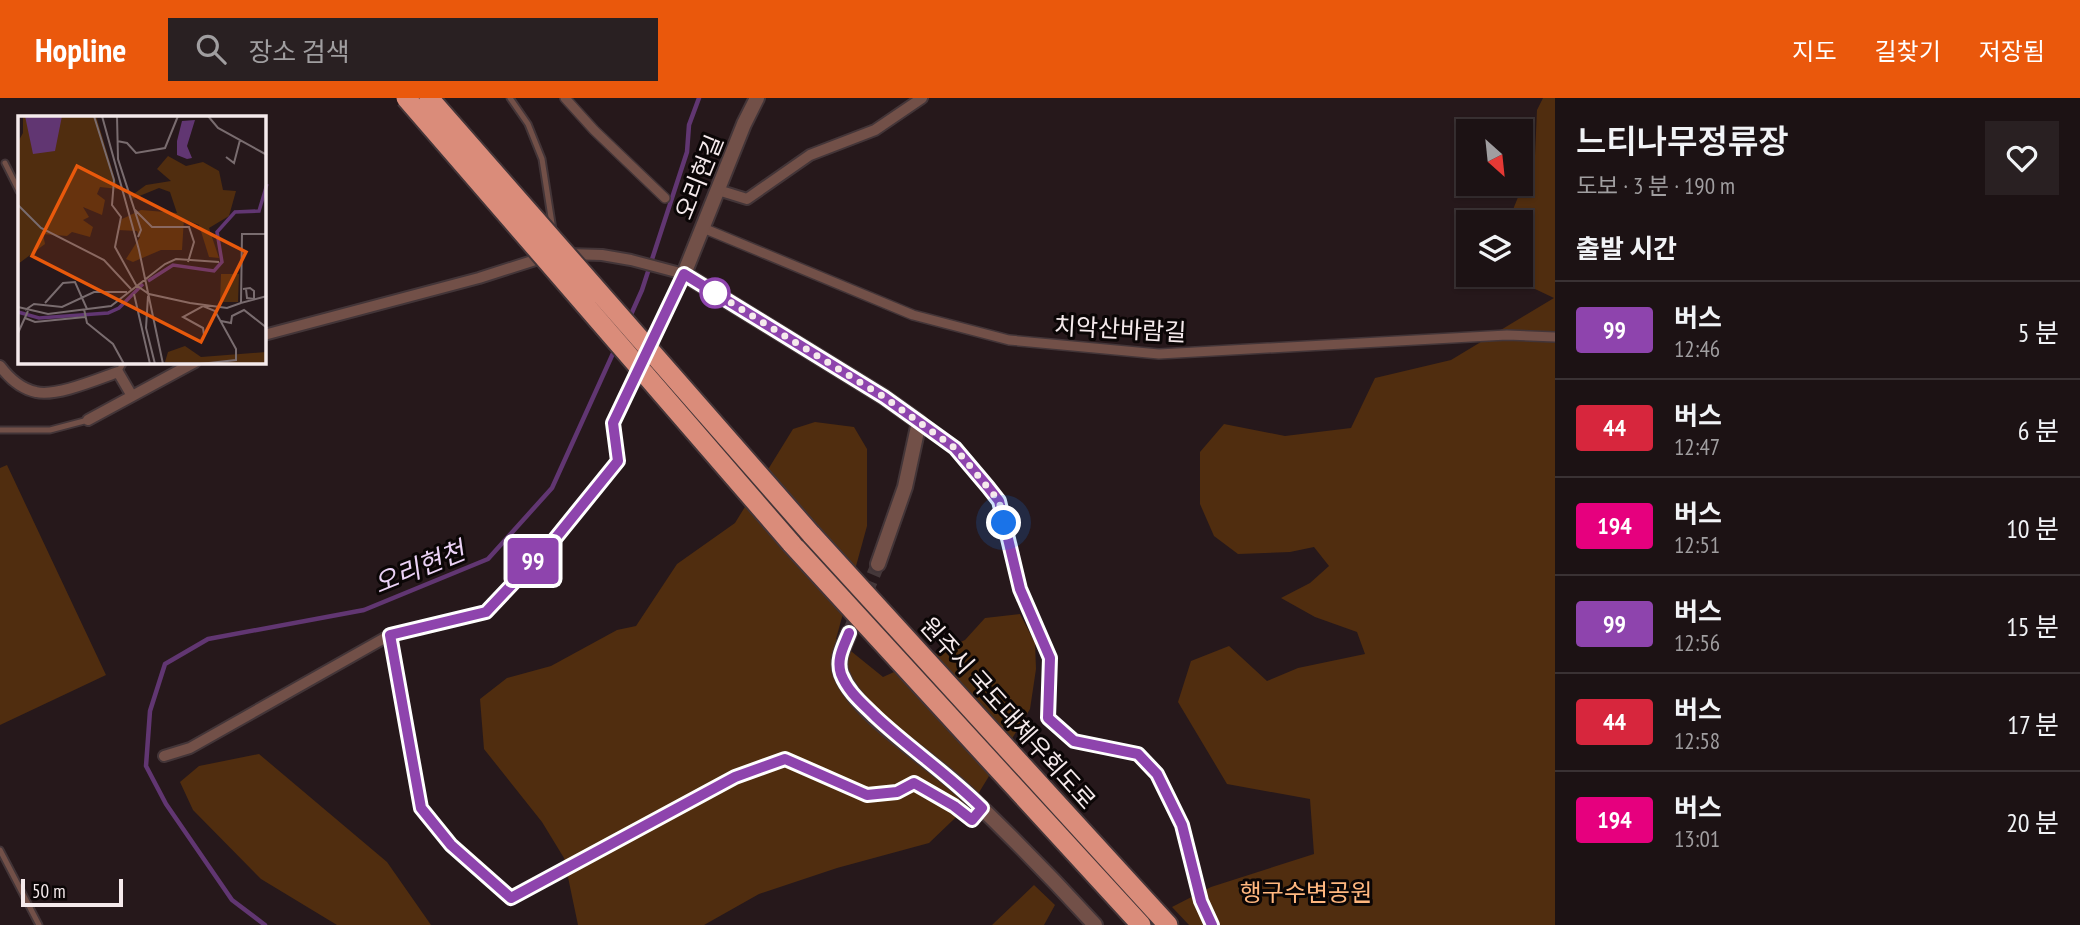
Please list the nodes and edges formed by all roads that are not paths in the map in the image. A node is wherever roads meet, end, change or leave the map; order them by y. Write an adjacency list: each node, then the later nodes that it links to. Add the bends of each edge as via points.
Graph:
1 (406, 98): 31 (highway, 원주시 국도대체우회도로, bridge, via 790,543)
2 (429, 98): 32 (highway, 원주시 국도대체우회도로, bridge, via 811,534)
3 (510, 98): 12 (lane, via 528,124 542,159)
4 (565, 98): 10 (street)
5 (757, 98): 9 (street, 오리현길)
6 (922, 98): 9 (street, via 875,130 810,155 747,199)
7 (5, 163): 8 (lane)
8 (18, 189)
9 (718, 190): 11 (street, 오리현길)
10 (665, 198)
11 (703, 228): 13 (street, 오리현길); 15 (street, 치악산바람길, via 913,315 1009,340 1159,354 1507,335)
12 (556, 254): 13 (street, via 602,255); 14 (street)
13 (684, 274): 21 (street); 25 (street, via 613,423 618,461 554,540 486,612)
14 (266, 334)
15 (1555, 337)
16 (191, 364): 19 (street)
17 (0, 366): 18 (street, via 10,379 37,393 73,388)
18 (121, 367): 19 (street)
19 (132, 396): 20 (street)
20 (88, 421): 22 (lane, via 50,430)
21 (919, 422): 23 (street, via 905,487); 33 (lane, via 955,448 999,501 1020,589 1050,658 1048,718 1074,741 1138,754 1157,774 1182,825 1201,901)
22 (0, 430)
23 (878, 565)
24 (849, 633): 27 (street, via 839,659 853,695)
25 (390, 635): 26 (street, via 190,748); 27 (street, via 421,808 451,845 511,898 735,777 785,759 867,795 897,792 914,783 972,820)
26 (164, 756)
27 (982, 808): 30 (street)
28 (0, 850): 29 (lane)
29 (39, 925)
30 (1095, 925)
31 (1141, 925)
32 (1168, 925)
33 (1212, 925)

